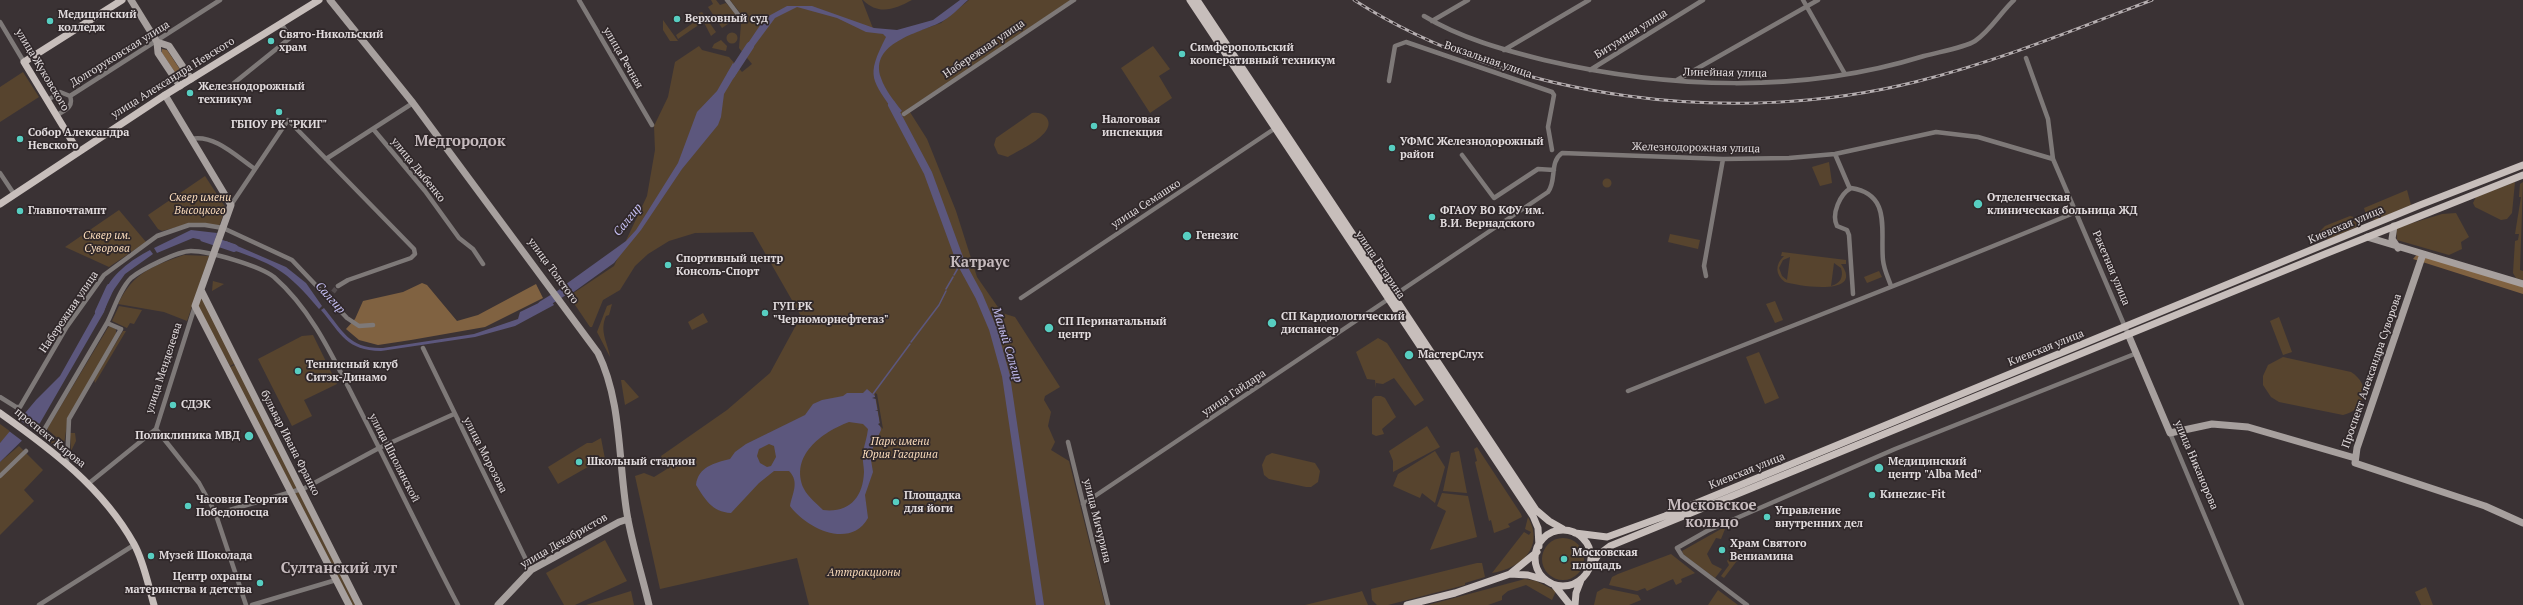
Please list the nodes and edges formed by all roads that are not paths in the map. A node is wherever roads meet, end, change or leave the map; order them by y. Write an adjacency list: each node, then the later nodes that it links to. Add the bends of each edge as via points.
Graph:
1 (122, 0): 26 (main road)
2 (131, 0): 23 (street)
3 (220, 0): 23 (street, Долгоруковская улица)
4 (319, 0): 22 (main road, улица Александра Невского)
5 (330, 0): 37 (street, улица Толстого)
6 (579, 0): 40 (street, улица Речная)
7 (727, 0): 19 (street)
8 (1074, 0): 38 (street, Набережная улица)
9 (1190, 0): 41 (main road, улица Гагарина)
10 (1197, 0): 41 (main road, улица Гагарина)
11 (1468, 0): 20 (street)
12 (1589, 0): 24 (street)
13 (1701, 0): 27 (street, Битумная улица)
14 (1803, 0): 17 (street)
15 (1818, 0): 17 (street)
16 (2014, 0): 28 (street, Линейная улица, via 1975,41 1892,66)
17 (1807, 7): 28 (street); 31 (street)
18 (1424, 16): 20 (street, Линейная улица)
19 (740, 17)
20 (1432, 21): 24 (street, Линейная улица)
21 (0, 22): 26 (street, улица Жуковского)
22 (281, 23): 29 (main road, улица Александра Невского); 32 (street, via 290,38)
23 (157, 42): 29 (street, via 168,46); 33 (street, via 158,53); 35 (street, Долгоруковская улица)
24 (1504, 50): 27 (street, Линейная улица)
25 (2026, 58): 50 (street, Ракетная улица, via 2048,119)
26 (24, 62): 36 (main road, улица Жуковского)
27 (1590, 70): 31 (street, Линейная улица)
28 (1845, 74): 31 (street, Линейная улица, via 1763,84)
29 (191, 79): 33 (main road, улица Александра Невского)
30 (1390, 81): 44 (street, Вокзальная улица, via 1395,46 1406,42 1552,92 1554,100 1548,134)
31 (1676, 81)
32 (234, 83)
33 (180, 86): 34 (main road, улица Александра Невского)
34 (165, 95): 43 (street); 45 (main road, улица Александра Невского)
35 (70, 96): 36 (street, via 60,92); 39 (street, via 70,106)
36 (48, 100): 39 (main road, улица Жуковского)
37 (413, 103): 42 (street); 102 (street, улица Толстого, via 587,336 604,366 613,398)
38 (904, 114)
39 (57, 116): 45 (main road, улица Жуковского)
40 (652, 125)
41 (1278, 126): 76 (street, улица Семашко); 77 (main road, улица Гагарина)
42 (374, 130): 48 (street); 67 (street, улица Дыбенко, via 460,238 473,248)
43 (191, 139): 52 (street, via 198,138 218,143); 59 (street)
44 (1552, 150)
45 (78, 151): 57 (main road, улица Александра Невского)
46 (1835, 154): 49 (street, Железнодорожная улица); 50 (street, Железнодорожная улица, via 1936,132 1978,137); 56 (street)
47 (1462, 155): 53 (street, via 1494,198 1538,169)
48 (326, 159): 52 (street, via 288,120); 70 (street, via 414,249 415,254 412,258 348,280)
49 (1723, 159): 53 (street, Железнодорожная улица, via 1565,152 1556,158); 68 (street, via 1704,266)
50 (2053, 160): 60 (street, Ракетная улица)
51 (2523, 165): 81 (main road, Киевская улица)
52 (255, 170): 59 (street)
53 (1554, 170): 77 (street, Железнодорожная улица, via 1548,192)
54 (0, 173): 57 (street)
55 (2523, 175): 61 (main road, Киевская улица)
56 (1850, 189): 71 (street, via 1873,198 1881,209 1882,259); 74 (street, via 1840,198 1835,220 1837,226 1847,230 1849,235)
57 (14, 194): 58 (main road, улица Александра Невского)
58 (0, 204)
59 (231, 205): 62 (street, улица Менделеева)
60 (2076, 212): 71 (street); 81 (street, Ракетная улица)
61 (2394, 226): 63 (main road, Киевская улица); 64 (street, via 2392,239)
62 (223, 230): 65 (street, улица Менделеева); 75 (street, Набережная улица, via 292,260); 85 (street, Набережная улица, via 197,224 175,228 157,236 110,268 95,285 66,328 20,407)
63 (2367, 237): 64 (street); 81 (main road, Киевская улица)
64 (2399, 248): 66 (street)
65 (215, 252): 72 (street, улица Менделеева); 79 (street, via 178,253 138,274 126,285); 92 (street, улица Шполянской, via 272,276 312,320)
66 (2423, 254): 69 (street); 94 (street, Проспект Александра Суворова)
67 (483, 264)
68 (1706, 276)
69 (2523, 284)
70 (338, 286)
71 (1891, 286): 84 (street)
72 (201, 290): 78 (street, улица Менделеева); 98 (street, бульвар Ивана Франко)
73 (333, 292): 75 (street)
74 (1853, 294)
75 (328, 297): 80 (street, Набережная улица, via 347,318 359,326)
76 (1021, 298)
77 (1392, 298): 100 (street, улица Гайдара); 104 (main road, улица Гагарина, via 1536,510); 107 (main road, улица Гагарина, via 1533,516 1539,532)
78 (195, 306): 88 (street, улица Менделеева); 99 (street, бульвар Ивана Франко)
79 (107, 323): 89 (street); 95 (street, via 122,329 69,419)
80 (373, 325)
81 (2127, 330): 83 (street, улица Никанорова); 105 (main road, Киевская улица, via 1665,516 1607,537); 109 (main road, Киевская улица, via 1610,546 1598,556)
82 (422, 348): 87 (street, улица Морозова)
83 (2137, 353): 90 (street, улица Никанорова); 128 (street, via 1895,449 1707,531 1677,550)
84 (1628, 391)
85 (0, 398)
86 (0, 413): 95 (main road, проспект Кирова)
87 (454, 414): 92 (street); 108 (street, улица Морозова)
88 (156, 429): 97 (street, улица Менделеева); 101 (street, via 199,483)
89 (44, 430)
90 (2170, 433): 94 (street, via 2212,424 2248,427); 129 (street, улица Никанорова)
91 (1068, 442): 100 (street, улица Мичурина)
92 (379, 448): 98 (street); 121 (street, улица Шполянской)
93 (26, 451): 96 (street)
94 (2355, 458): 103 (street, Проспект Александра Суворова, via 2357,464 2485,506)
95 (67, 463): 97 (main road, проспект Кирова)
96 (0, 476)
97 (88, 484): 106 (main road, проспект Кирова, via 117,517)
98 (301, 489): 99 (street); 120 (street, бульвар Ивана Франко)
99 (290, 493): 101 (street); 112 (street, бульвар Ивана Франко)
100 (1083, 504): 124 (street, улица Мичурина)
101 (216, 514): 117 (street)
102 (628, 519): 108 (street, улица Декабристов); 123 (street, улица Толстого)
103 (2523, 523)
104 (1564, 530): 105 (main road); 107 (main road, via 1549,533)
105 (1575, 533): 109 (main road, via 1582,538 1588,549 1590,560)
106 (134, 545): 115 (street); 116 (main road, проспект Кирова)
107 (1538, 549): 110 (main road); 113 (main road, via 1538,568)
108 (532, 570): 122 (street, улица Декабристов)
109 (1587, 572): 111 (main road)
110 (1510, 574): 113 (main road, via 1528,575); 125 (main road, via 1455,593)
111 (1582, 578): 114 (main road, via 1568,586); 127 (main road, via 1576,593)
112 (336, 580): 118 (street); 119 (street, бульвар Ивана Франко)
113 (1545, 580): 114 (main road)
114 (1553, 584): 126 (main road)
115 (39, 605)
116 (154, 605)
117 (246, 605)
118 (252, 605)
119 (349, 605)
120 (359, 605)
121 (458, 605)
122 (498, 605)
123 (649, 605)
124 (1108, 605)
125 (1407, 605)
126 (1570, 605)
127 (1575, 605)
128 (1747, 605)
129 (2242, 605)

